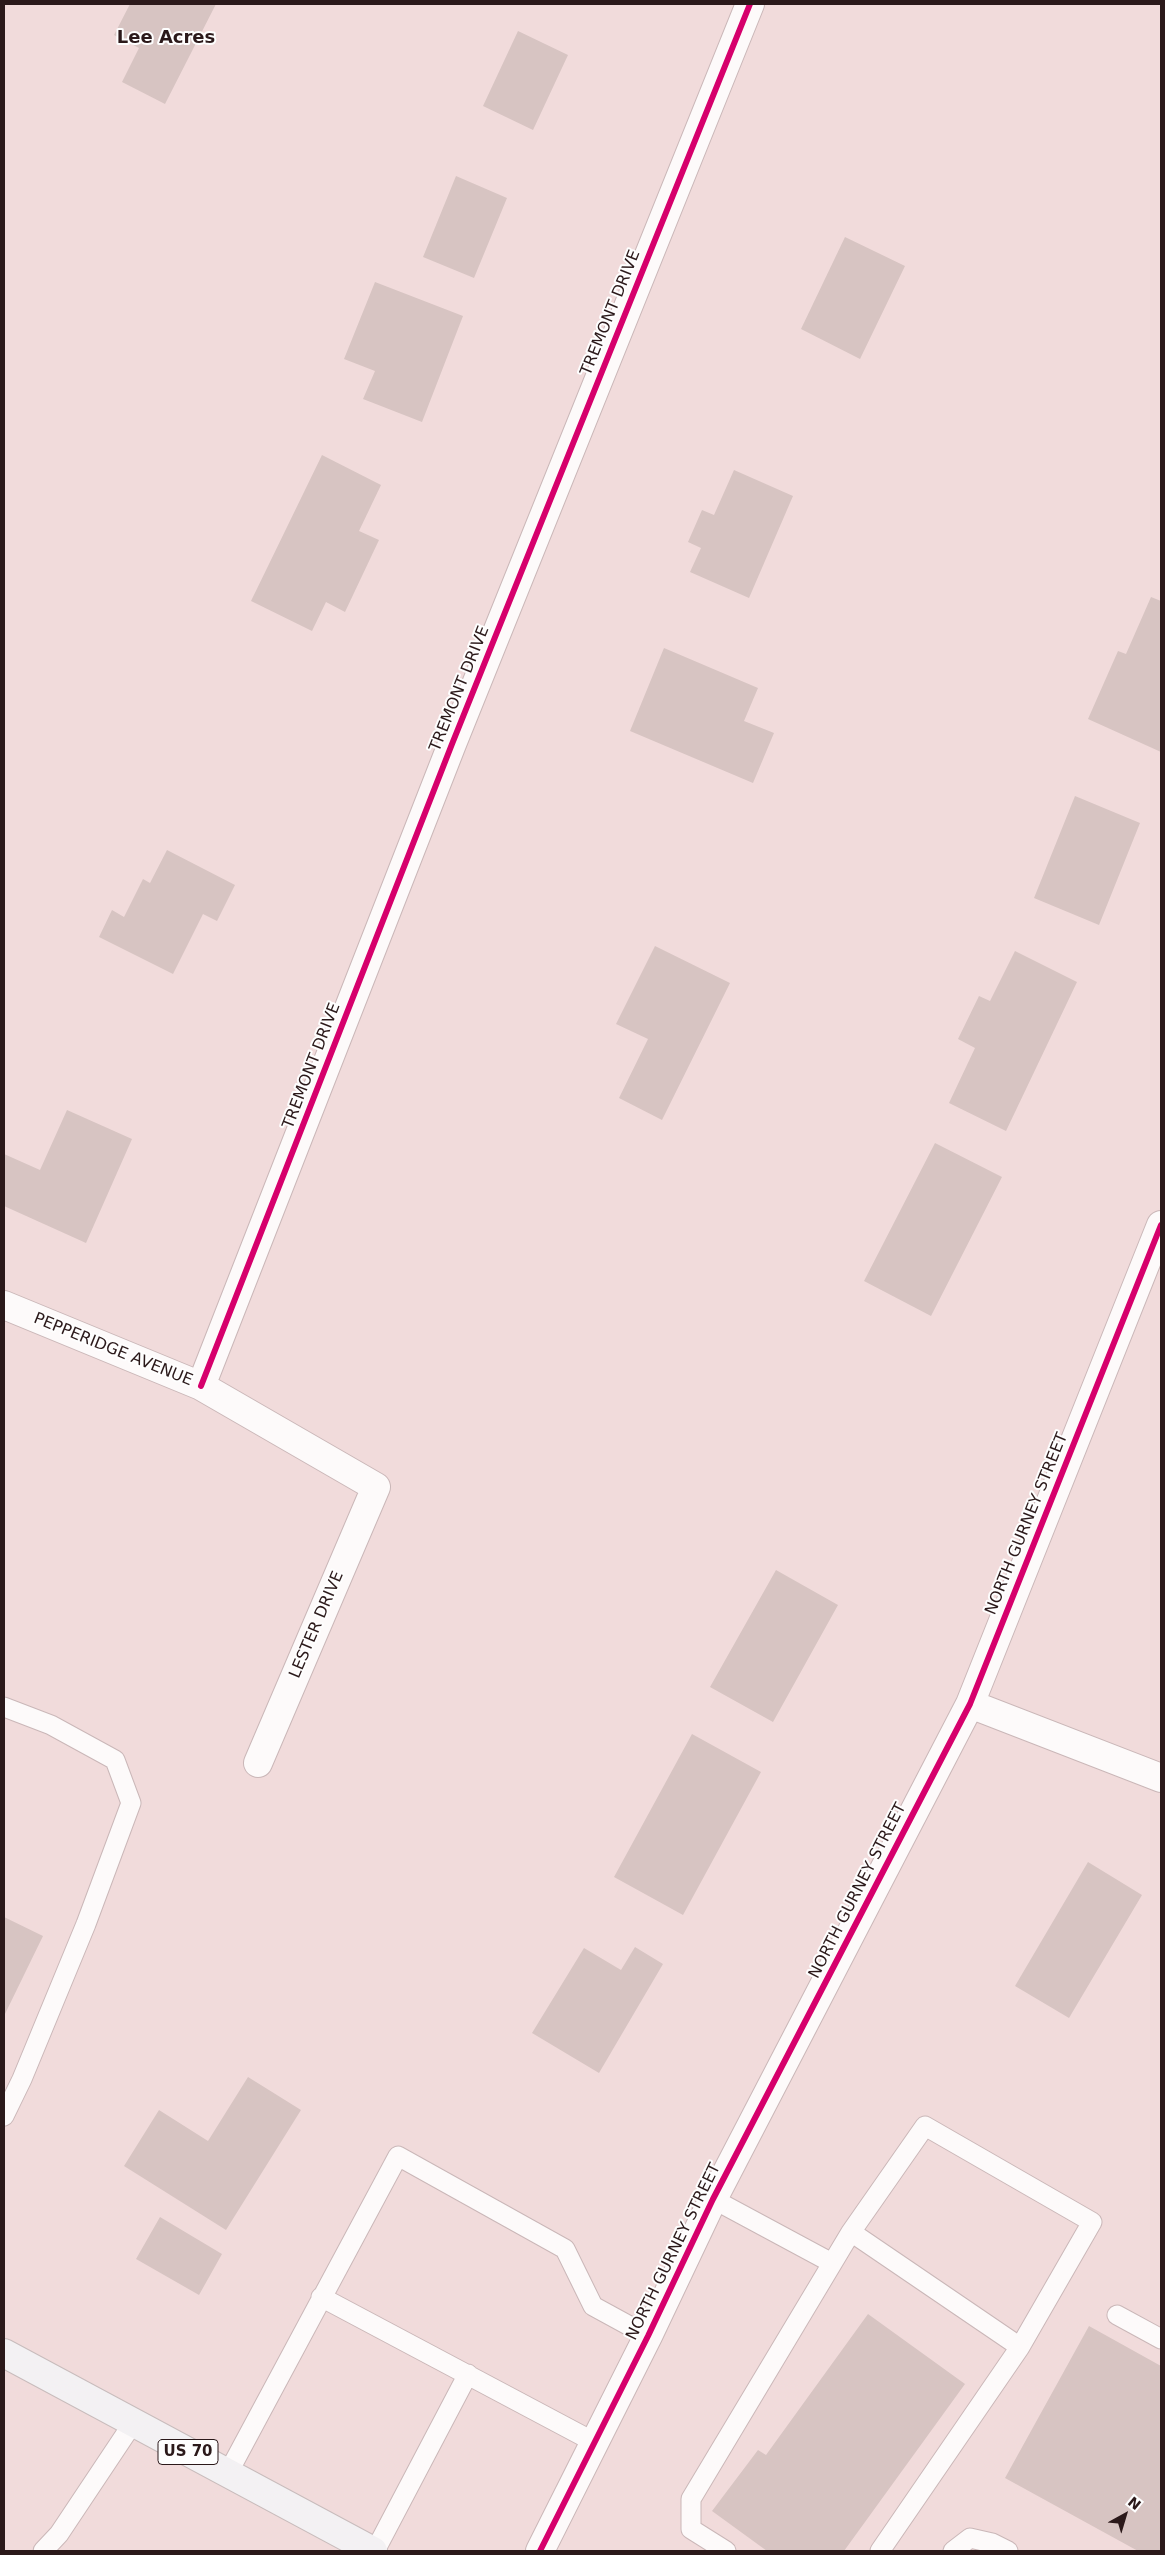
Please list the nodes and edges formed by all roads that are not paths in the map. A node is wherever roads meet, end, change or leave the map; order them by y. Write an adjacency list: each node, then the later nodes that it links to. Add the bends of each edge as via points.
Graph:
1 (750, 4): 4 (street, TREMONT DRIVE, via 449,753)
2 (1161, 1225): 6 (street, NORTH GURNEY STREET)
3 (4, 1305): 4 (street, PEPPERIDGE AVENUE)
4 (202, 1386): 5 (street, PEPPERIDGE AVENUE)
5 (376, 1487): 8 (street, LESTER DRIVE)
6 (970, 1704): 9 (street); 11 (street, NORTH GURNEY STREET)
7 (4, 1708): 10 (lane, via 51,1725 115,1760 132,1802 86,1924)
8 (258, 1763)
9 (1161, 1778)
10 (4, 2116)
11 (713, 2199): 13 (lane); 16 (street, NORTH GURNEY STREET)
12 (851, 2232): 13 (lane); 18 (lane); 18 (lane, via 925,2126 1092,2222)
13 (832, 2264): 27 (lane, via 691,2499 692,2529)
14 (321, 2297): 16 (lane, via 398,2156 566,2249 593,2306); 20 (lane); 23 (lane)
15 (1117, 2315): 17 (lane)
16 (648, 2336): 22 (street, NORTH GURNEY STREET)
17 (1161, 2339)
18 (1020, 2347): 28 (lane)
19 (4, 2354): 21 (main road, US 70)
20 (468, 2374): 22 (lane); 25 (lane)
21 (133, 2423): 23 (main road, US 70); 24 (lane, via 59,2534)
22 (594, 2442): 26 (street, NORTH GURNEY STREET)
23 (228, 2473): 25 (main road, US 70)
24 (43, 2551)
25 (374, 2551)
26 (540, 2551)
27 (726, 2551)
28 (880, 2551)
29 (953, 2551): 30 (lane, via 970,2538)
30 (1008, 2551)

